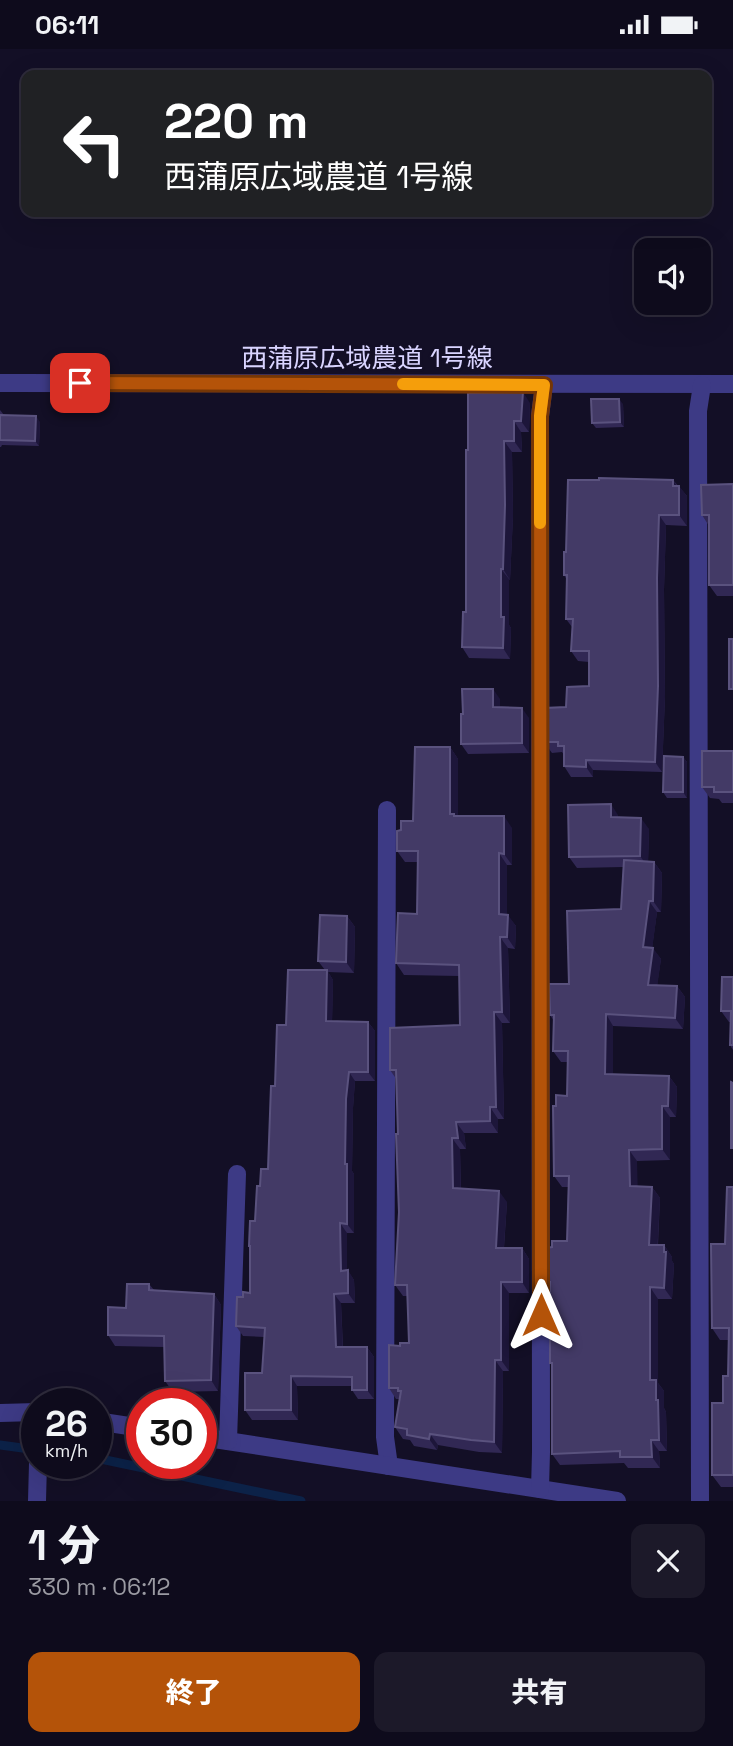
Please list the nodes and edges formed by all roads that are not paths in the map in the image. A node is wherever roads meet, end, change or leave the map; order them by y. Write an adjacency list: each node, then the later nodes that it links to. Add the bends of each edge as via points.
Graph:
1 (0, 383): 3 (street, 西蒲原広域農道 1号線)
2 (733, 384): 4 (street, 西蒲原広域農道 1号線)
3 (544, 385): 4 (street, 西蒲原広域農道 1号線); 13 (street, via 540,416)
4 (702, 385): 16 (street, via 698,411)
5 (387, 810): 11 (street)
6 (237, 1174): 10 (street)
7 (21, 1412): 8 (street)
8 (0, 1413)
9 (217, 1439): 10 (street)
10 (228, 1441): 11 (street)
11 (388, 1466): 13 (street)
12 (38, 1479): 14 (street)
13 (540, 1489): 15 (street)
14 (37, 1500)
15 (617, 1501)
16 (700, 1501)

